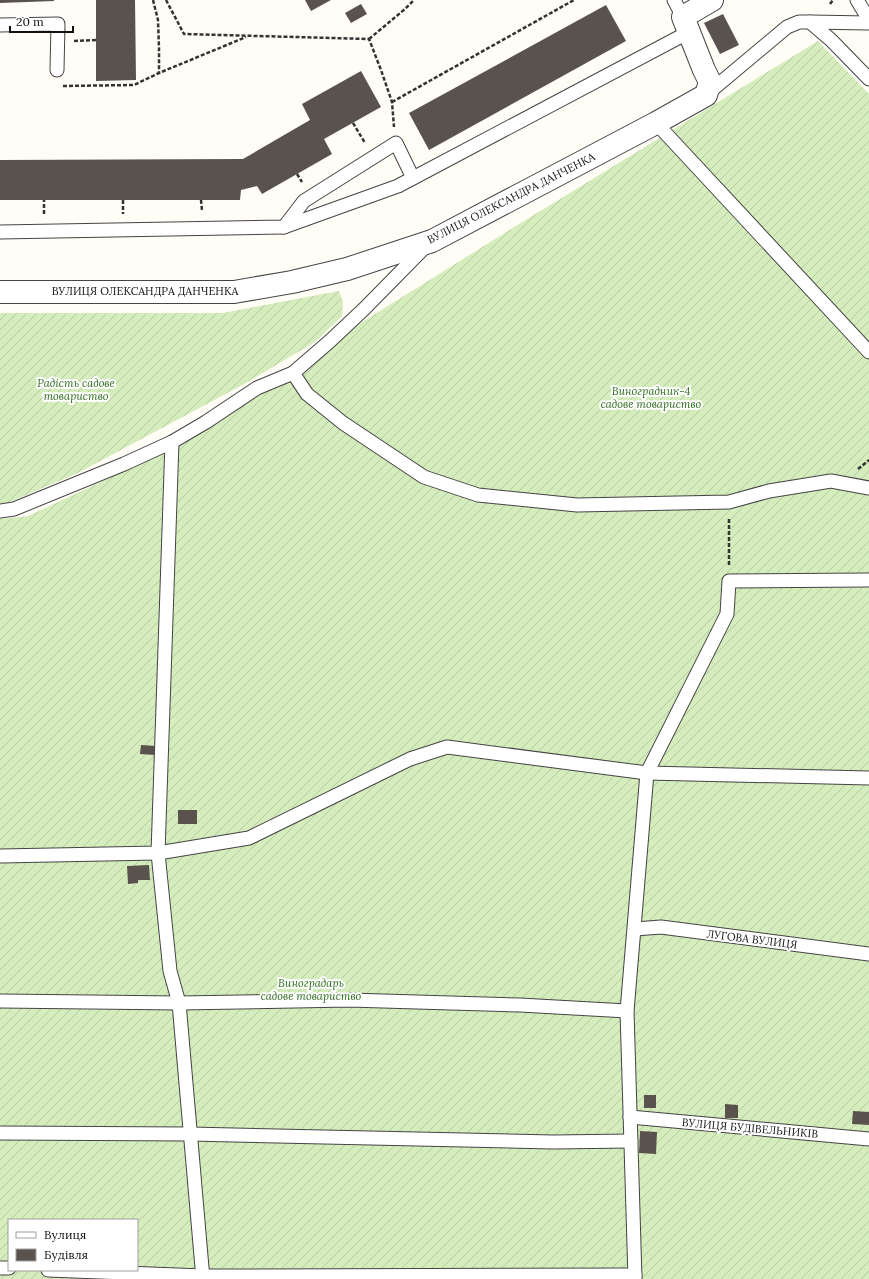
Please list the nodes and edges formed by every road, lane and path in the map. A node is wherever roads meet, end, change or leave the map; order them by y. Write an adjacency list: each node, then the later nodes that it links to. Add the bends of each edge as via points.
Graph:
1 (153, 0): 16 (path, via 158,20)
2 (166, 0): 11 (path, via 184,34)
3 (414, 0): 12 (path)
4 (574, 0): 19 (path)
5 (712, 0): 7 (street)
6 (857, 0): 8 (lane)
7 (682, 16): 18 (street, via 710,82); 24 (lane)
8 (869, 21): 9 (lane)
9 (810, 22): 17 (lane); 18 (lane, via 799,22 787,27)
10 (0, 25): 14 (lane, via 58,24)
11 (248, 36): 12 (path); 16 (path)
12 (369, 39): 19 (path)
13 (96, 40): 14 (path)
14 (58, 41): 15 (lane)
15 (57, 70): 16 (path, via 57,86 134,85)
16 (159, 73)
17 (869, 79)
18 (706, 95): 21 (street, ВУЛИЦЯ ОЛЕКСАНДРА ДАНЧЕНКА)
19 (392, 102): 22 (path)
20 (353, 123): 23 (path)
21 (656, 123): 27 (street, ВУЛИЦЯ ОЛЕКСАНДРА ДАНЧЕНКА); 29 (lane)
22 (396, 143): 23 (lane); 24 (lane)
23 (373, 157): 25 (lane, via 304,200)
24 (413, 178): 25 (lane, via 398,186)
25 (284, 227): 26 (lane)
26 (0, 232)
27 (432, 241): 28 (street, ВУЛИЦЯ ОЛЕКСАНДРА ДАНЧЕНКА, via 347,269 234,292); 30 (lane, via 359,314)
28 (0, 292)
29 (869, 352)
30 (293, 373): 31 (lane, via 257,388); 33 (lane, via 307,394 343,423 424,477 478,495 578,505)
31 (172, 442): 34 (lane, via 14,509); 39 (lane)
32 (869, 488): 33 (lane, via 831,481 769,491)
33 (729, 502): 36 (path)
34 (0, 511)
35 (869, 580): 36 (lane)
36 (729, 581): 37 (lane, via 727,614)
37 (647, 773): 38 (lane); 39 (lane, via 447,747 410,759 248,838); 41 (lane)
38 (869, 778)
39 (158, 853): 40 (lane); 44 (lane, via 170,971)
40 (0, 856)
41 (635, 929): 42 (lane, ЛУГОВА ВУЛИЦЯ, via 660,927); 45 (lane)
42 (869, 954)
43 (0, 1001): 44 (lane)
44 (179, 1003): 45 (lane, via 349,1000); 48 (lane)
45 (628, 1011): 46 (lane)
46 (630, 1117): 49 (lane, ВУЛИЦЯ БУДІВЕЛЬНИКІВ); 50 (lane)
47 (0, 1132): 48 (lane)
48 (190, 1134): 50 (lane, via 553,1142); 53 (lane)
49 (869, 1139)
50 (631, 1141): 52 (lane)
51 (67, 1271): 53 (lane)
52 (635, 1277): 53 (lane)
53 (203, 1278)

